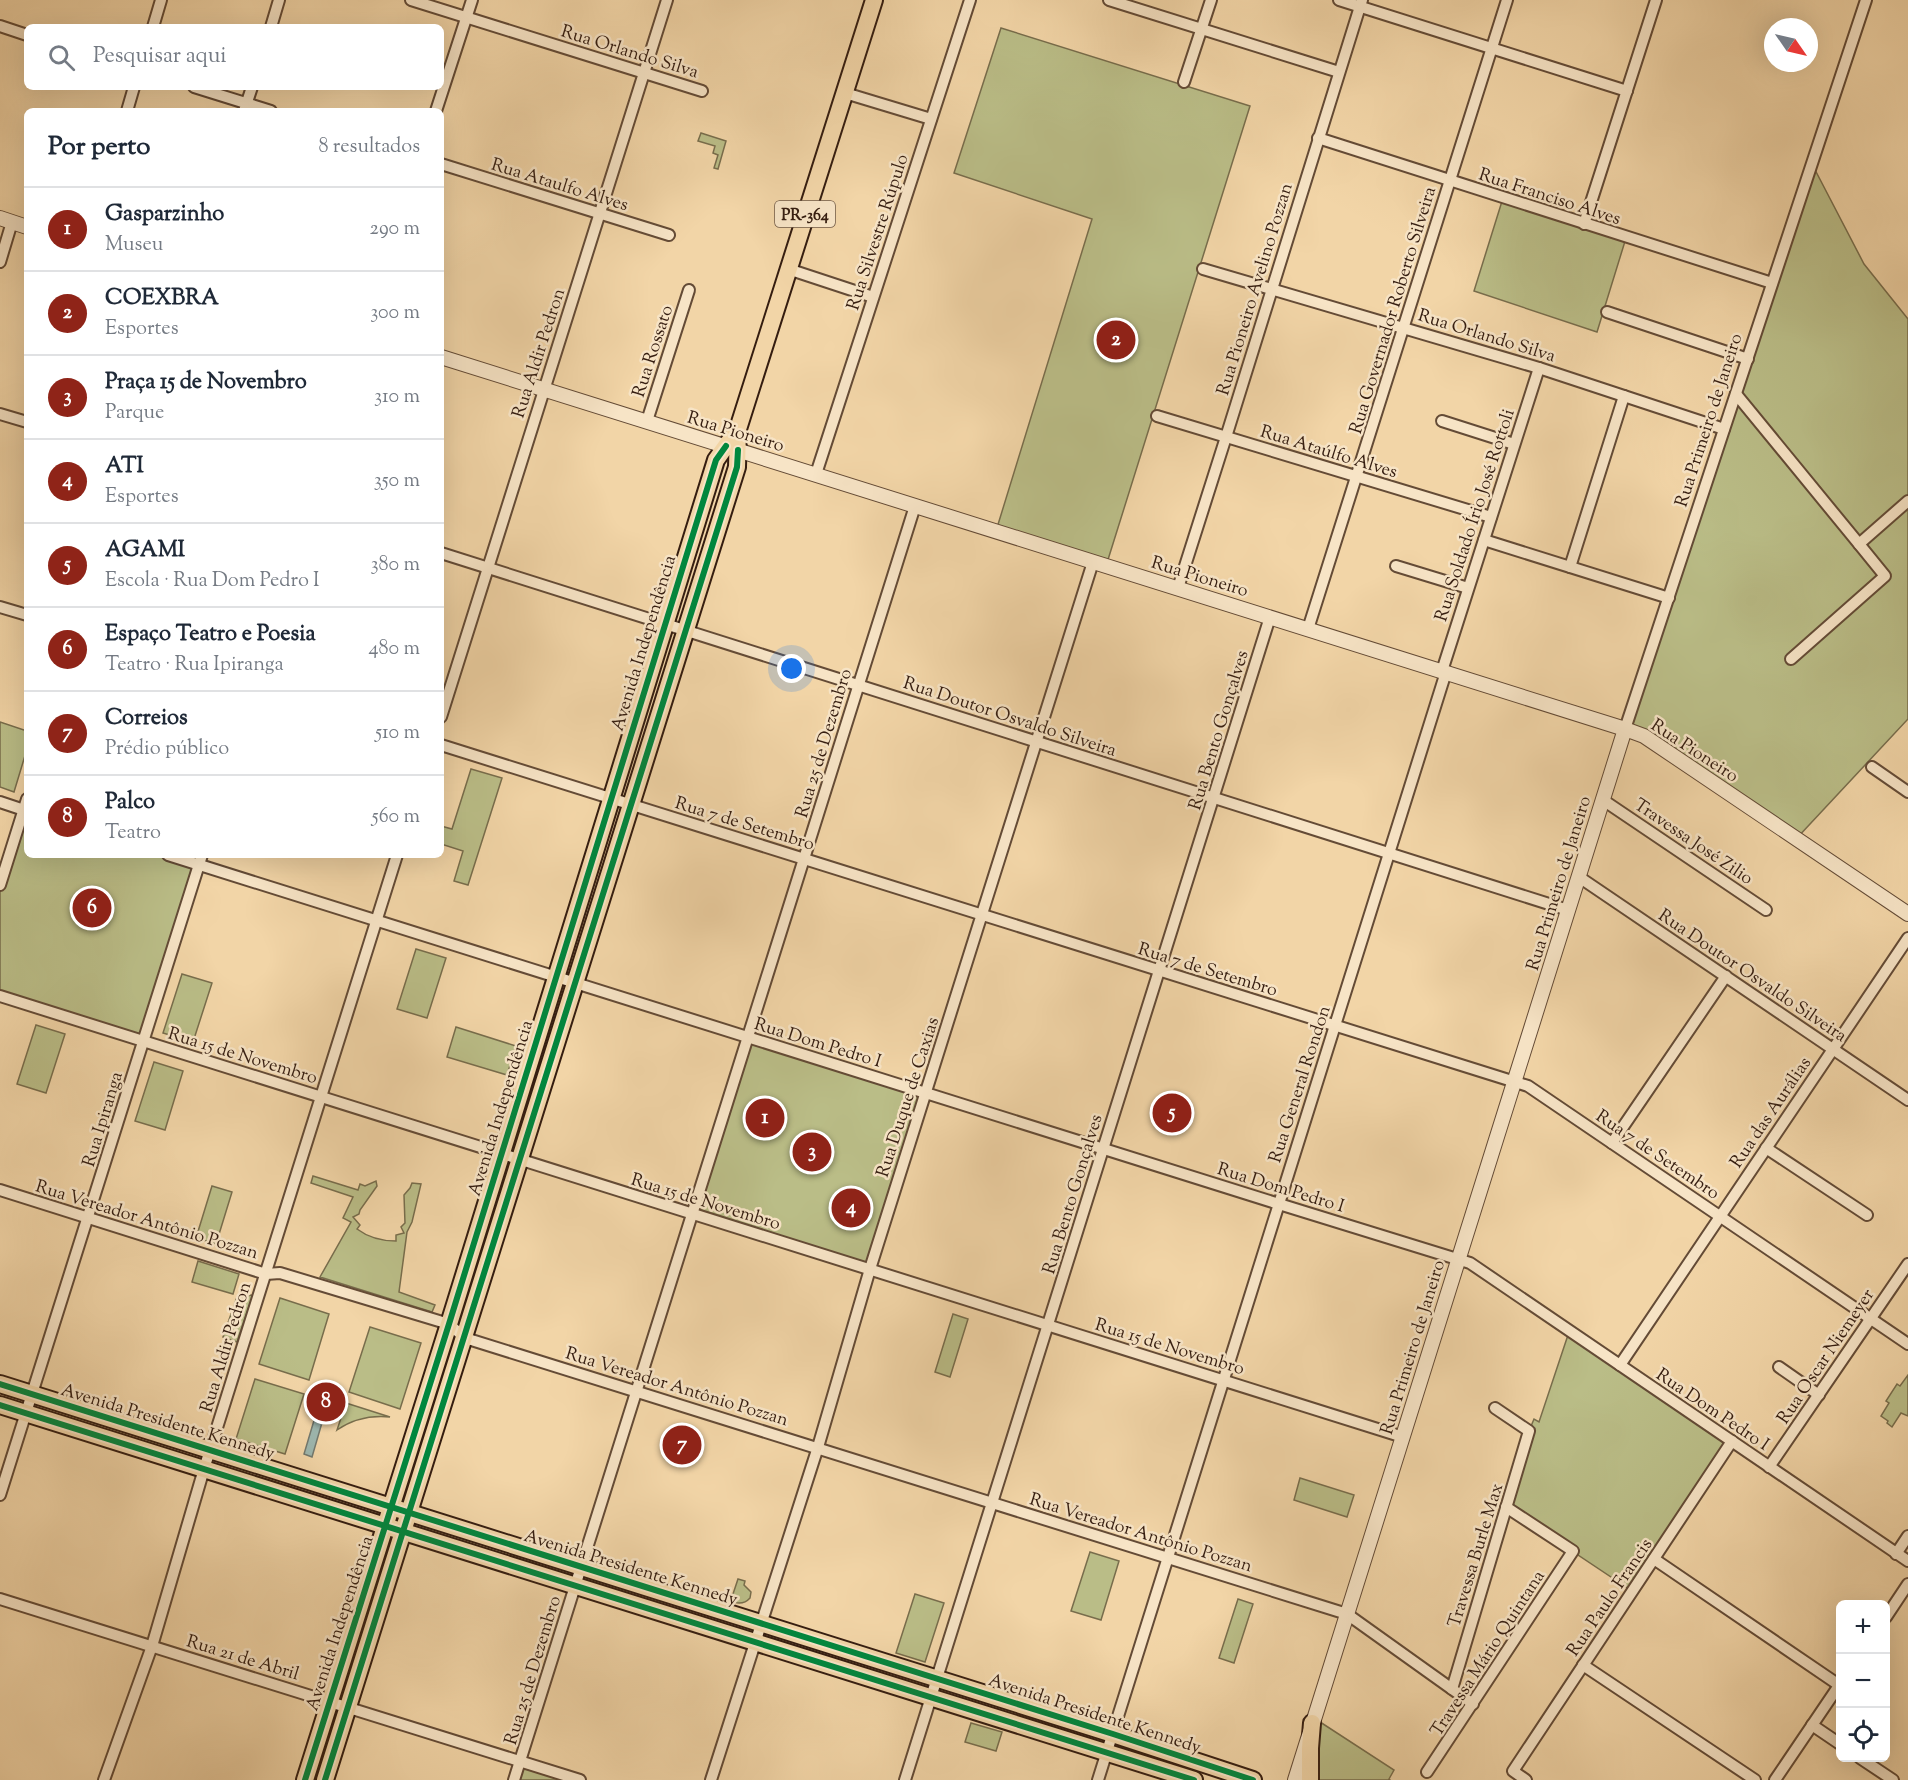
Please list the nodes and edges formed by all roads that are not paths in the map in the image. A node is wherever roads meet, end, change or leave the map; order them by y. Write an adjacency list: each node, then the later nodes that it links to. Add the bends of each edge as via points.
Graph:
1 (161, 0): 16 (street)
2 (279, 0): 17 (street)
3 (411, 0): 15 (street, Rua Orlando Silva)
4 (472, 0): 15 (street)
5 (667, 0): 23 (street, Rua Aldir Pedron)
6 (874, 0): 32 (main road, PR-364)
7 (970, 0): 36 (street, Rua Silvestre Rúpulo)
8 (1109, 0): 19 (street)
9 (1211, 0): 19 (street)
10 (1339, 0): 14 (street)
11 (1507, 0): 21 (street, Rua Governador Roberto Silveira)
12 (1656, 0): 31 (street)
13 (1866, 0): 48 (street, Rua Primeiro de Janeiro)
14 (1361, 3): 21 (street); 22 (street, Rua Pioneiro Avelino Pozzan)
15 (465, 17): 23 (street, Rua Orlando Silva); 25 (street)
16 (154, 24)
17 (272, 24)
18 (0, 26): 20 (street)
19 (1201, 28): 22 (street); 24 (street)
20 (24, 34)
21 (1492, 48): 31 (street); 39 (street, Rua Governador Roberto Silveira)
22 (1339, 72): 37 (street, Rua Pioneiro Avelino Pozzan)
23 (644, 73): 30 (street, Rua Orlando Silva); 40 (street, Rua Aldir Pedron)
24 (1184, 82)
25 (444, 85)
26 (133, 90): 34 (street)
27 (202, 90): 33 (street)
28 (251, 90): 33 (street)
29 (442, 90): 35 (street)
30 (702, 91)
31 (1627, 91): 42 (street)
32 (845, 93): 36 (street); 47 (main road, PR-364)
33 (245, 107)
34 (128, 108)
35 (437, 108)
36 (931, 119): 51 (street, Rua Silvestre Rúpulo)
37 (1318, 138): 39 (street, Rua Franciso Alves); 49 (street, Rua Pioneiro Avelino Pozzan)
38 (444, 165): 40 (street, Rua Ataulfo Alves)
39 (1450, 181): 42 (street, Rua Franciso Alves); 53 (street, Rua Governador Roberto Silveira)
40 (601, 214): 44 (street, Rua Ataulfo Alves); 57 (street, Rua Aldir Pedron)
41 (6, 220): 43 (street); 45 (street)
42 (1584, 224): 48 (street, Rua Franciso Alves)
43 (24, 226)
44 (669, 235)
45 (0, 262)
46 (1203, 268): 49 (street, Rua Orlando Silva)
47 (788, 269): 51 (street); 68 (main road, PR-364)
48 (1772, 284): 55 (street, Rua Primeiro de Janeiro)
49 (1271, 288): 53 (street, Rua Orlando Silva); 66 (street, Rua Pioneiro Avelino Pozzan)
50 (689, 290): 63 (street, Rua Rossato)
51 (873, 297): 69 (street, Rua Silvestre Rúpulo)
52 (1607, 312): 55 (street)
53 (1404, 327): 56 (street, Rua Orlando Silva); 70 (street, Rua Governador Roberto Silveira)
54 (444, 358): 57 (street, Rua Pioneiro)
55 (1748, 359): 58 (street, Rua Primeiro de Janeiro)
56 (1539, 368): 59 (street, Rua Orlando Silva); 67 (street, Rua Soldado Írio José Rottoli)
57 (544, 389): 63 (street, Rua Pioneiro); 80 (street, Rua Aldir Pedron)
58 (1736, 394): 65 (street, Rua Primeiro de Janeiro); 75 (street)
59 (1624, 396): 65 (street, Rua Orlando Silva); 79 (street)
60 (0, 414): 62 (street)
61 (1157, 416): 66 (street, Rua Ataúlfo Alves)
62 (24, 421)
63 (647, 422): 68 (street, Rua Pioneiro)
64 (1442, 422): 67 (street)
65 (1724, 429): 83 (street, Rua Primeiro de Janeiro)
66 (1226, 437): 70 (street, Rua Ataúlfo Alves); 81 (street, Rua Pioneiro Avelino Pozzan)
67 (1514, 444): 73 (street, Rua Soldado Írio José Rottoli)
68 (732, 448): 69 (street, Rua Pioneiro); 87 (main road, Avenida Independência, via 716,460); 89 (main road, Avenida Independência, via 737,467)
69 (816, 474): 72 (street, Rua Pioneiro)
70 (1357, 477): 73 (street, Rua Ataúlfo Alves); 88 (street, Rua Governador Roberto Silveira)
71 (1908, 501): 75 (street)
72 (915, 506): 77 (street, Rua Pioneiro); 92 (street, Rua 25 de Dezembro)
73 (1491, 517): 74 (street, Rua Soldado Írio José Rottoli)
74 (1484, 540): 79 (street); 82 (street, Rua Soldado Írio José Rottoli)
75 (1859, 544): 90 (street, via 1885,576)
76 (444, 554): 80 (street, Rua Doutor Osvaldo Silveira)
77 (1093, 562): 81 (street, Rua Pioneiro); 95 (street, Rua Duque de Caxias)
78 (1396, 566): 82 (street)
79 (1570, 567): 83 (street)
80 (488, 568): 87 (street, Rua Doutor Osvaldo Silveira); 93 (street, Rua Aldir Pedron)
81 (1178, 588): 86 (street, Rua Pioneiro)
82 (1468, 588): 91 (street, Rua Soldado Írio José Rottoli)
83 (1668, 598): 94 (street, Rua Primeiro de Janeiro)
84 (0, 607): 85 (street)
85 (24, 614)
86 (1270, 617): 88 (street, Rua Pioneiro); 100 (street, Rua Bento Gonçalves)
87 (665, 624): 89 (street, Rua Doutor Osvaldo Silveira); 99 (main road, Avenida Independência)
88 (1308, 629): 91 (street, Rua Pioneiro)
89 (686, 631): 92 (street, Rua Doutor Osvaldo Silveira); 103 (main road, Avenida Independência)
90 (1791, 659)
91 (1444, 672): 94 (street, Rua Pioneiro); 106 (street, Rua General Rondon)
92 (859, 685): 95 (street, Rua Doutor Osvaldo Silveira); 108 (street, Rua 25 de Dezembro)
93 (444, 707)
94 (1625, 729): 101 (street, Rua Primeiro de Janeiro); 115 (street, Rua Pioneiro, via 1644,736)
95 (1036, 742): 100 (street, Rua Doutor Osvaldo Silveira); 114 (street, Rua Duque de Caxias)
96 (444, 746): 99 (street, Rua 7 de Setembro)
97 (1872, 767): 98 (street)
98 (1908, 792)
99 (610, 798): 103 (street, Rua 7 de Setembro); 120 (main road, Avenida Independência)
100 (1214, 798): 106 (street, Rua Doutor Osvaldo Silveira); 118 (street, Rua Bento Gonçalves)
101 (1603, 800): 110 (street, Rua Primeiro de Janeiro); 113 (street, Travessa José Zilio)
102 (0, 802): 104 (street)
103 (632, 805): 108 (street, Rua 7 de Setembro); 121 (main road, Avenida Independência)
104 (24, 806)
105 (24, 812): 111 (street)
106 (1389, 853): 112 (street, Rua Doutor Osvaldo Silveira); 123 (street, Rua General Rondon)
107 (396, 858): 116 (street, Rua Aldir Pedron)
108 (804, 859): 114 (street, Rua 7 de Setembro); 124 (street, Rua 25 de Dezembro)
109 (200, 860): 116 (street, Rua Dom Pedro I); 125 (street, Rua Ipiranga)
110 (1579, 877): 112 (street, Rua Primeiro de Janeiro); 119 (street, Rua Doutor Osvaldo Silveira)
111 (0, 885)
112 (1568, 910): 127 (street, Rua Primeiro de Janeiro)
113 (1766, 910)
114 (982, 915): 118 (street, Rua 7 de Setembro); 128 (street, Rua Duque de Caxias)
115 (1908, 915)
116 (377, 921): 120 (street, Rua Dom Pedro I); 129 (street, Rua Aldir Pedron)
117 (1908, 938): 126 (street, Rua das Aurálias)
118 (1160, 971): 123 (street, Rua 7 de Setembro); 133 (street, Rua Bento Gonçalves)
119 (1726, 976): 126 (street, Rua Doutor Osvaldo Silveira); 131 (street)
120 (555, 978): 121 (street, Rua Dom Pedro I); 134 (main road, Avenida Independência)
121 (576, 984): 124 (street, Rua Dom Pedro I); 135 (main road, Avenida Independência)
122 (0, 996): 125 (street, Rua 15 de Novembro)
123 (1335, 1026): 127 (street, Rua 7 de Setembro); 137 (street, Rua General Rondon)
124 (748, 1037): 128 (street, Rua Dom Pedro I); 138 (street, Rua 25 de Dezembro)
125 (143, 1041): 129 (street, Rua 15 de Novembro); 141 (street, Rua Ipiranga)
126 (1833, 1049): 130 (street, Rua Doutor Osvaldo Silveira); 132 (street, Rua das Aurálias)
127 (1514, 1082): 131 (street, Rua 7 de Setembro, via 1528,1086); 142 (street, Rua Primeiro de Janeiro)
128 (925, 1093): 133 (street, Rua Dom Pedro I); 144 (street, Rua Duque de Caxias)
129 (321, 1097): 134 (street, Rua 15 de Novembro); 145 (street, Rua Aldir Pedron)
130 (1908, 1100)
131 (1612, 1143): 140 (street, Rua 7 de Setembro)
132 (1766, 1148): 139 (street); 140 (street, Rua das Aurálias)
133 (1103, 1149): 137 (street, Rua Dom Pedro I); 148 (street, Rua Bento Gonçalves)
134 (501, 1154): 135 (street, Rua 15 de Novembro); 147 (main road, Avenida Independência)
135 (521, 1160): 138 (street, Rua 15 de Novembro); 149 (main road, Avenida Independência)
136 (0, 1190): 141 (street, Rua Vereador Antônio Pozzan)
137 (1279, 1204): 142 (street, Rua Dom Pedro I); 153 (street, Rua General Rondon)
138 (693, 1214): 144 (street, Rua 15 de Novembro); 155 (street, Rua 25 de Dezembro)
139 (1868, 1215)
140 (1720, 1216): 146 (street, Rua 7 de Setembro); 151 (street, Rua das Aurálias)
141 (88, 1218): 145 (street, Rua Vereador Antônio Pozzan); 156 (street, Rua Ipiranga)
142 (1464, 1261): 151 (street, Rua Dom Pedro I); 163 (street, Rua Primeiro de Janeiro)
143 (1908, 1264): 146 (street, Rua Oscar Niemeyer)
144 (870, 1269): 148 (street, Rua 15 de Novembro); 165 (street, Rua Duque de Caxias)
145 (266, 1274): 147 (street, Rua Vereador Antônio Pozzan, via 280,1273); 166 (street, Rua Aldir Pedron)
146 (1871, 1318): 150 (street, Rua 7 de Setembro); 157 (street, Rua Oscar Niemeyer)
147 (449, 1324): 149 (street, Rua Vereador Antônio Pozzan); 161 (main road, Avenida Independência)
148 (1048, 1325): 153 (street, Rua 15 de Novembro); 172 (street, Rua Bento Gonçalves)
149 (465, 1338): 155 (street, Rua Vereador Antônio Pozzan); 162 (main road, Avenida Independência)
150 (1908, 1344)
151 (1620, 1365): 164 (street, Rua Dom Pedro I)
152 (1779, 1367): 157 (street)
153 (1224, 1380): 163 (street, Rua 15 de Novembro); 181 (street, Rua General Rondon)
154 (0, 1384): 156 (main road, Avenida Presidente Kennedy)
155 (637, 1390): 165 (street, Rua Vereador Antônio Pozzan); 185 (street, Rua 25 de Dezembro)
156 (32, 1394): 160 (street, Rua Ipiranga); 166 (main road, Avenida Presidente Kennedy)
157 (1819, 1395): 167 (street, Rua Oscar Niemeyer)
158 (0, 1405): 160 (main road, Avenida Presidente Kennedy)
159 (1495, 1408): 174 (street, Travessa Burle Max, via 1529,1431)
160 (26, 1413): 168 (main road, Avenida Presidente Kennedy); 170 (street, Rua Ipiranga)
161 (417, 1424): 162 (main road); 173 (main road, Avenida Independência)
162 (436, 1429): 175 (main road, Avenida Independência)
163 (1403, 1437): 191 (street, Rua Primeiro de Janeiro)
164 (1732, 1442): 167 (street, Rua Dom Pedro I); 183 (street, Rua Paulo Francis)
165 (818, 1447): 172 (street, Rua Vereador Antônio Pozzan); 193 (street, Rua Duque de Caxias)
166 (210, 1450): 168 (street, Rua Aldir Pedron); 169 (main road, Avenida Presidente Kennedy)
167 (1769, 1467): 180 (street, Rua Dom Pedro I)
168 (204, 1469): 171 (main road, Avenida Presidente Kennedy); 195 (street, Rua Aldir Pedron)
169 (307, 1481): 171 (main road); 173 (main road, Avenida Presidente Kennedy)
170 (0, 1495)
171 (302, 1500): 176 (main road, Avenida Presidente Kennedy)
172 (992, 1503): 181 (street, Rua Vereador Antônio Pozzan); 197 (street, Rua Bento Gonçalves)
173 (391, 1507): 175 (main road, Avenida Presidente Kennedy); 176 (main road, Avenida Independência)
174 (1506, 1507): 199 (street, Travessa Burle Max); 203 (street, Travessa Mário Quintana, via 1573,1551)
175 (410, 1513): 177 (main road, Avenida Independência); 179 (main road, Avenida Presidente Kennedy)
176 (385, 1526): 177 (main road, Avenida Presidente Kennedy); 190 (main road, Avenida Independência)
177 (404, 1532): 182 (main road, Avenida Presidente Kennedy); 192 (main road, Avenida Independência)
178 (1908, 1536): 180 (street)
179 (492, 1539): 182 (main road); 185 (main road, Avenida Presidente Kennedy)
180 (1896, 1554): 184 (street, Rua Dom Pedro I)
181 (1168, 1557): 191 (street, Rua Vereador Antônio Pozzan); 207 (street, Rua General Rondon)
182 (486, 1558): 187 (main road, Avenida Presidente Kennedy)
183 (1654, 1559): 196 (street, Rua Paulo Francis); 198 (street)
184 (1908, 1562)
185 (581, 1567): 187 (street, Rua 25 de Dezembro); 193 (main road, Avenida Presidente Kennedy)
186 (1908, 1584): 189 (street)
187 (576, 1586): 194 (main road, Avenida Presidente Kennedy); 210 (street, Rua 25 de Dezembro)
188 (0, 1599): 195 (street, Rua 21 de Abril)
189 (1890, 1611)
190 (358, 1612): 192 (main road); 202 (main road, Avenida Independência)
191 (1347, 1614): 199 (street, Rua Vereador Antônio Pozzan); 205 (street, Rua Primeiro de Janeiro)
192 (377, 1617): 204 (main road, Avenida Independência)
193 (761, 1623): 194 (street, Rua Duque de Caxias); 197 (main road, Avenida Presidente Kennedy)
194 (755, 1642): 201 (main road, Avenida Presidente Kennedy); 218 (street, Rua Duque de Caxias)
195 (152, 1646): 202 (street, Rua 21 de Abril); 213 (street, Rua Aldir Pedron)
196 (1583, 1665): 225 (street, Rua Paulo Francis, via 1513,1771); 226 (street)
197 (937, 1678): 201 (street, Rua Bento Gonçalves); 207 (main road, Avenida Presidente Kennedy)
198 (1836, 1681)
199 (1452, 1689): 203 (street, Rua Vereador Antônio Pozzan)
200 (1836, 1690): 206 (street)
201 (931, 1697): 209 (main road, Avenida Presidente Kennedy); 219 (street, Rua Bento Gonçalves)
202 (330, 1701): 204 (street, Rua 21 de Abril); 214 (main road, Avenida Independência)
203 (1473, 1704): 212 (street, Travessa Mário Quintana)
204 (348, 1708): 210 (street, Rua 21 de Abril); 215 (main road, Avenida Independência)
205 (1312, 1724): 223 (street, Rua Primeiro de Janeiro); 224 (main road)
206 (1812, 1725): 208 (street); 227 (street)
207 (1113, 1734): 209 (street, Rua General Rondon); 222 (main road, Avenida Presidente Kennedy)
208 (1836, 1741)
209 (1107, 1752): 220 (street, Rua General Rondon); 221 (main road, Avenida Presidente Kennedy)
210 (520, 1761): 216 (street, Rua 25 de Dezembro); 217 (street, Rua 21 de Abril)
211 (1866, 1762): 228 (street)
212 (1427, 1772)
213 (104, 1780)
214 (305, 1780)
215 (325, 1780)
216 (514, 1780)
217 (580, 1780)
218 (711, 1780)
219 (905, 1780)
220 (1098, 1780)
221 (1194, 1780)
222 (1253, 1780)
223 (1295, 1780)
224 (1310, 1780)
225 (1526, 1780)
226 (1755, 1780)
227 (1775, 1780)
228 (1893, 1780)

